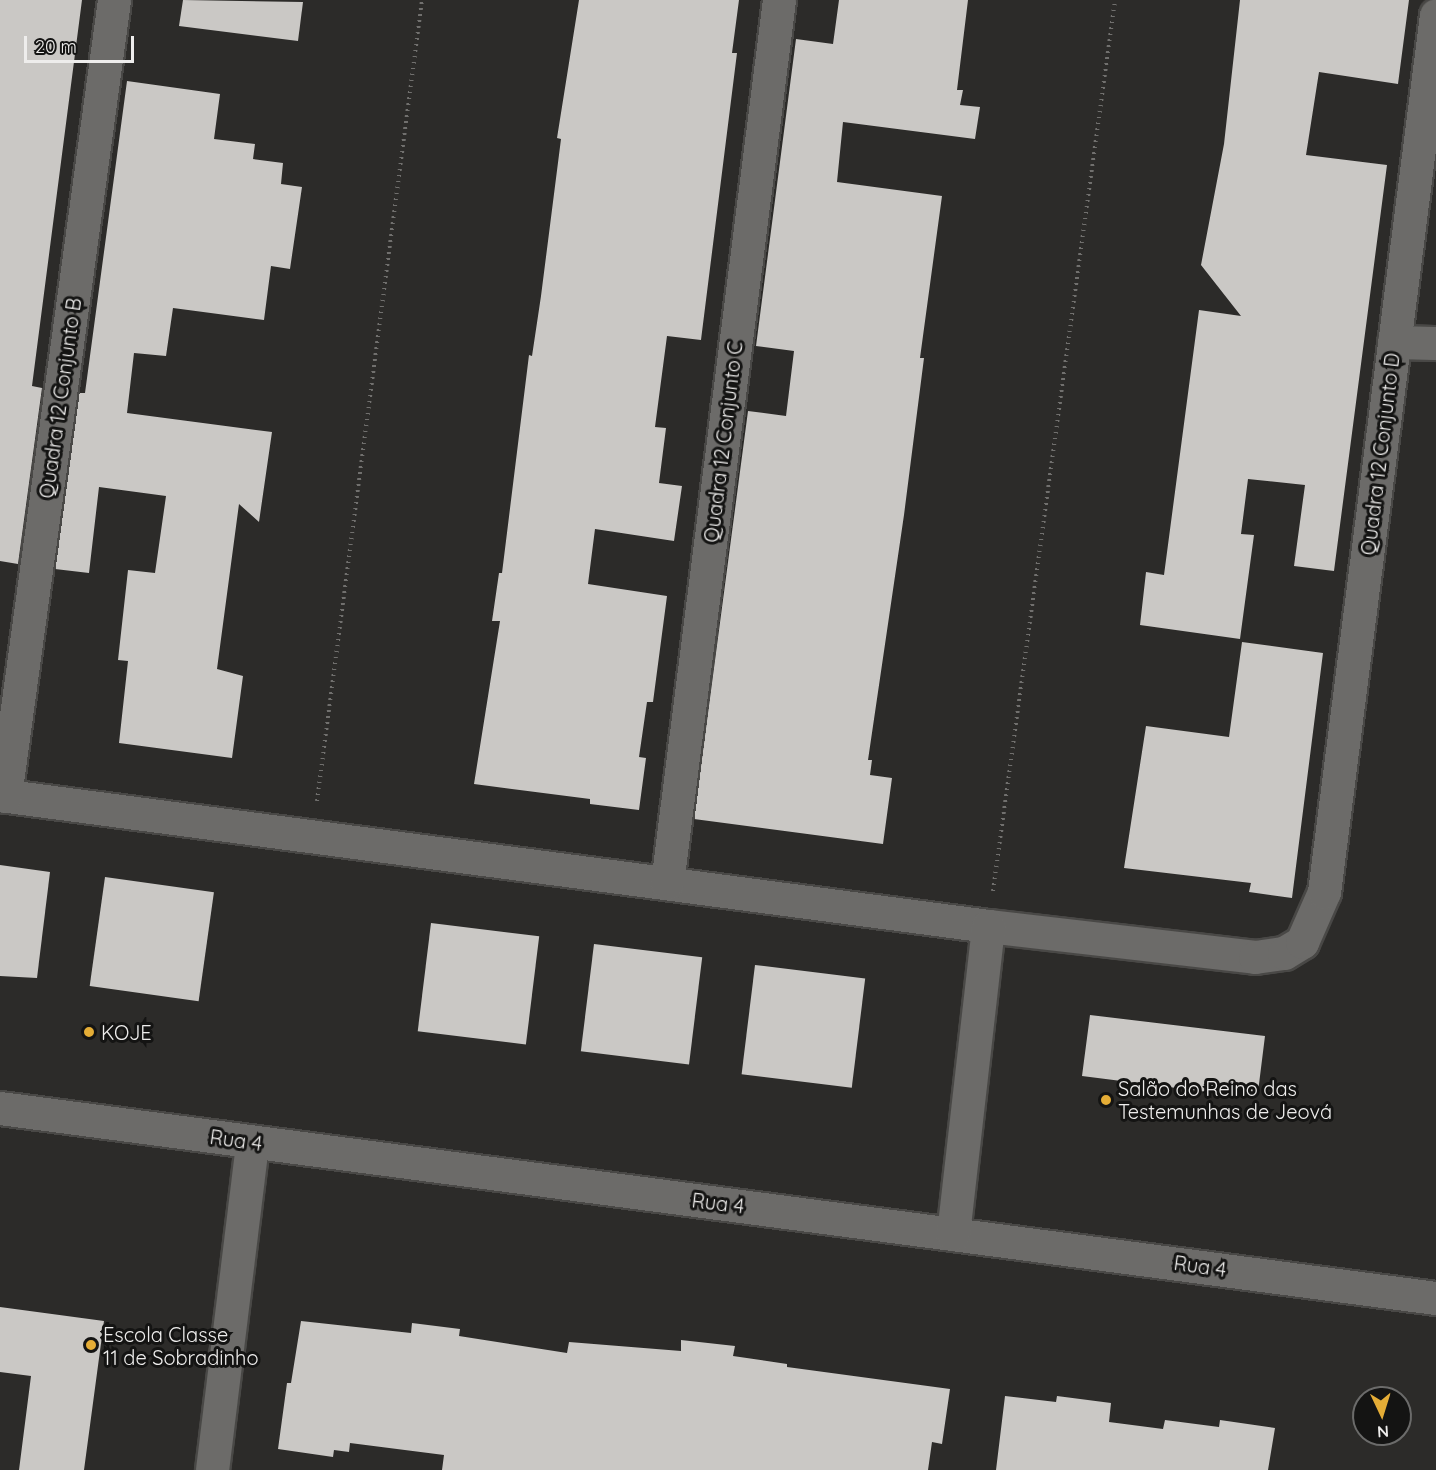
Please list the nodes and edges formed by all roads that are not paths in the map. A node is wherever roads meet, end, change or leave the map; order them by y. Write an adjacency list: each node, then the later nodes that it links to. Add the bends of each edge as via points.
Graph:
1 (114, 0): 6 (street, Quadra 12 Conjunto B)
2 (779, 0): 7 (street, Quadra 12 Conjunto C)
3 (1436, 15): 4 (street, Quadra 12 Conjunto D)
4 (1394, 342): 5 (street); 8 (street, Quadra 12 Conjunto D, via 1324,892 1302,942 1284,953 1255,957)
5 (1436, 343)
6 (3, 795): 7 (street, Quadra 12 Conjunto D)
7 (668, 883): 8 (street, Quadra 12 Conjunto D)
8 (988, 926): 11 (street)
9 (0, 1108): 10 (street, Rua 4)
10 (252, 1142): 11 (street, Rua 4); 13 (street)
11 (953, 1234): 12 (street, Rua 4)
12 (1436, 1298)
13 (212, 1470)

